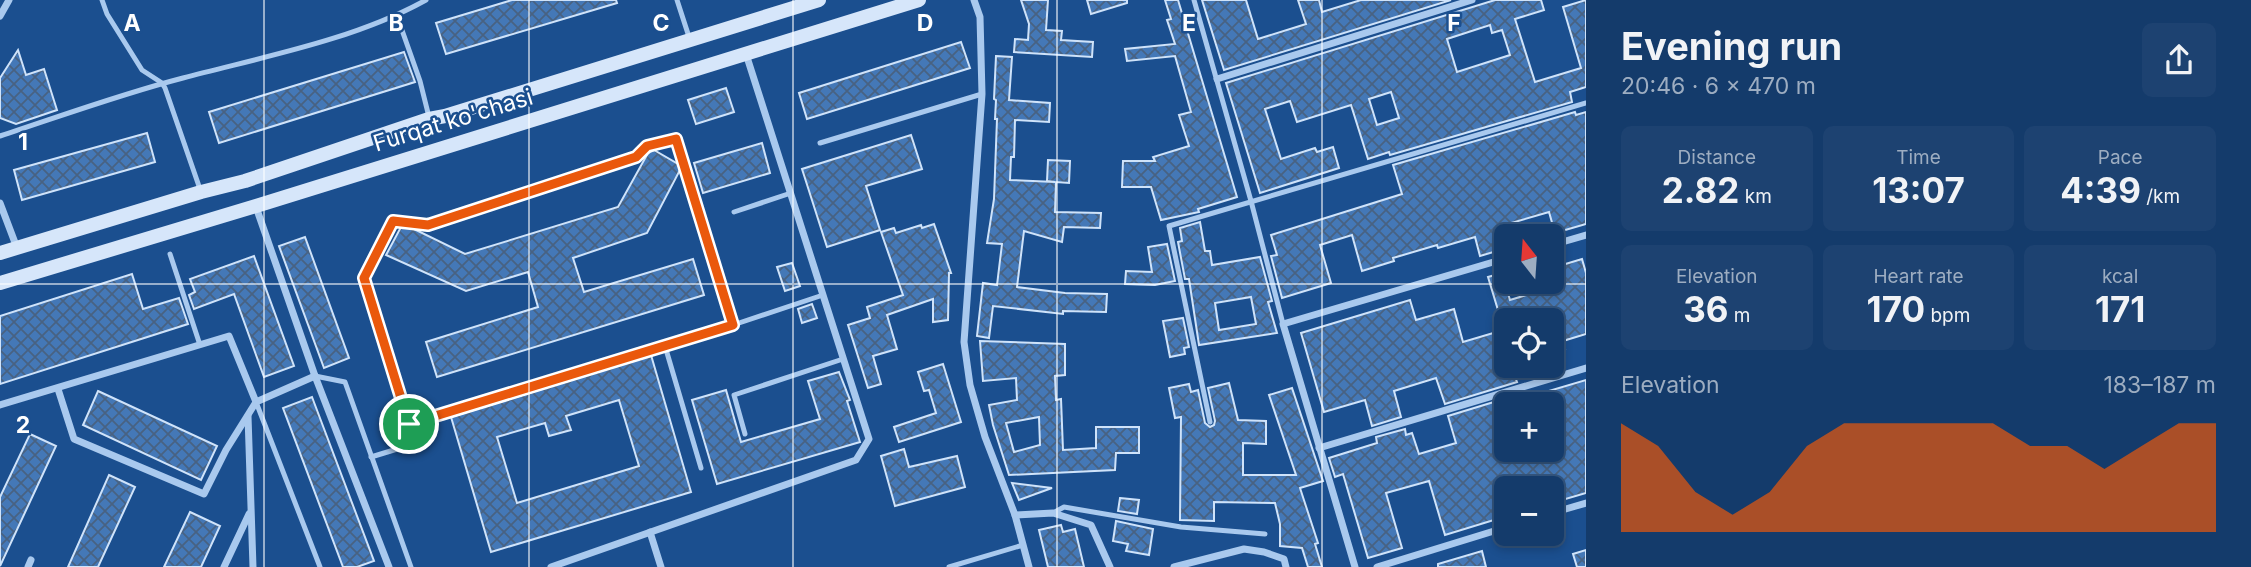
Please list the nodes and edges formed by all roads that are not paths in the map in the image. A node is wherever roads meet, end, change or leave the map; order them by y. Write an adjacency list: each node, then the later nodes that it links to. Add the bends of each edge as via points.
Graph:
1 (9, 0): 10 (street)
2 (102, 0): 15 (lane, via 142,71)
3 (426, 0): 11 (lane)
4 (677, 0): 12 (lane)
5 (819, 0): 12 (main road, Furqat ko'chasi)
6 (919, 0): 13 (main road, Furqat ko'chasi)
7 (974, 0): 16 (street, via 979,17)
8 (1194, 0): 14 (lane)
9 (1472, 0): 14 (street)
10 (0, 16)
11 (397, 16): 15 (lane, via 333,38); 18 (lane)
12 (690, 40): 18 (main road, Furqat ko'chasi)
13 (746, 52): 22 (street); 25 (main road, Furqat ko'chasi)
14 (1217, 79): 23 (lane)
15 (162, 83): 19 (lane); 21 (lane)
16 (982, 94): 20 (lane); 56 (street, via 964,342 985,437)
17 (1586, 103): 23 (lane)
18 (429, 119): 21 (main road, Furqat ko'chasi)
19 (0, 136)
20 (820, 143)
21 (201, 192): 29 (main road, Furqat ko'chasi)
22 (791, 193): 26 (lane); 34 (street)
23 (1251, 201): 35 (lane); 46 (lane, via 1169,226)
24 (0, 203): 29 (street)
25 (256, 206): 33 (main road, Furqat ko'chasi); 41 (street)
26 (734, 212)
27 (1586, 235): 28 (street)
28 (1564, 241)
29 (17, 248): 30 (main road, Furqat ko'chasi)
30 (0, 253)
31 (170, 254): 37 (lane)
32 (1494, 262): 35 (street)
33 (0, 283)
34 (823, 295): 36 (lane); 39 (street)
35 (1283, 324): 49 (street)
36 (733, 325): 38 (lane); 47 (lane, via 676,139 647,146 636,157 428,225 393,221 364,278)
37 (200, 345): 42 (street); 43 (street, via 229,336)
38 (665, 346): 47 (lane); 51 (lane)
39 (843, 359): 48 (lane, via 734,395); 58 (street, via 869,439 856,460)
40 (1586, 368): 49 (street)
41 (315, 376): 43 (street); 50 (lane, via 345,382); 65 (street)
42 (58, 389): 44 (street); 45 (street, via 74,439 204,494)
43 (256, 402): 45 (street); 64 (lane)
44 (0, 405)
45 (248, 416): 54 (street)
46 (1210, 422)
47 (409, 424): 50 (lane, via 413,436 407,446)
48 (745, 434)
49 (1319, 448): 74 (street)
50 (372, 457): 66 (lane)
51 (701, 468)
52 (1586, 503): 53 (street)
53 (1564, 509)
54 (250, 513): 62 (street); 63 (street)
55 (1052, 513): 56 (street); 59 (lane, via 1064,507 1181,527); 71 (street, via 1091,524)
56 (1015, 515): 60 (street)
57 (1494, 531): 75 (street)
58 (650, 532): 67 (street); 68 (street)
59 (1265, 534)
60 (1023, 544): 69 (lane); 70 (street)
61 (1202, 563): 72 (street); 73 (street, via 1244,549 1283,559)
62 (223, 567)
63 (253, 567)
64 (320, 567)
65 (388, 567)
66 (411, 567)
67 (551, 567)
68 (661, 567)
69 (949, 567)
70 (1029, 567)
71 (1110, 567)
72 (1174, 567)
73 (1286, 567)
74 (1355, 567)
75 (1377, 567)

